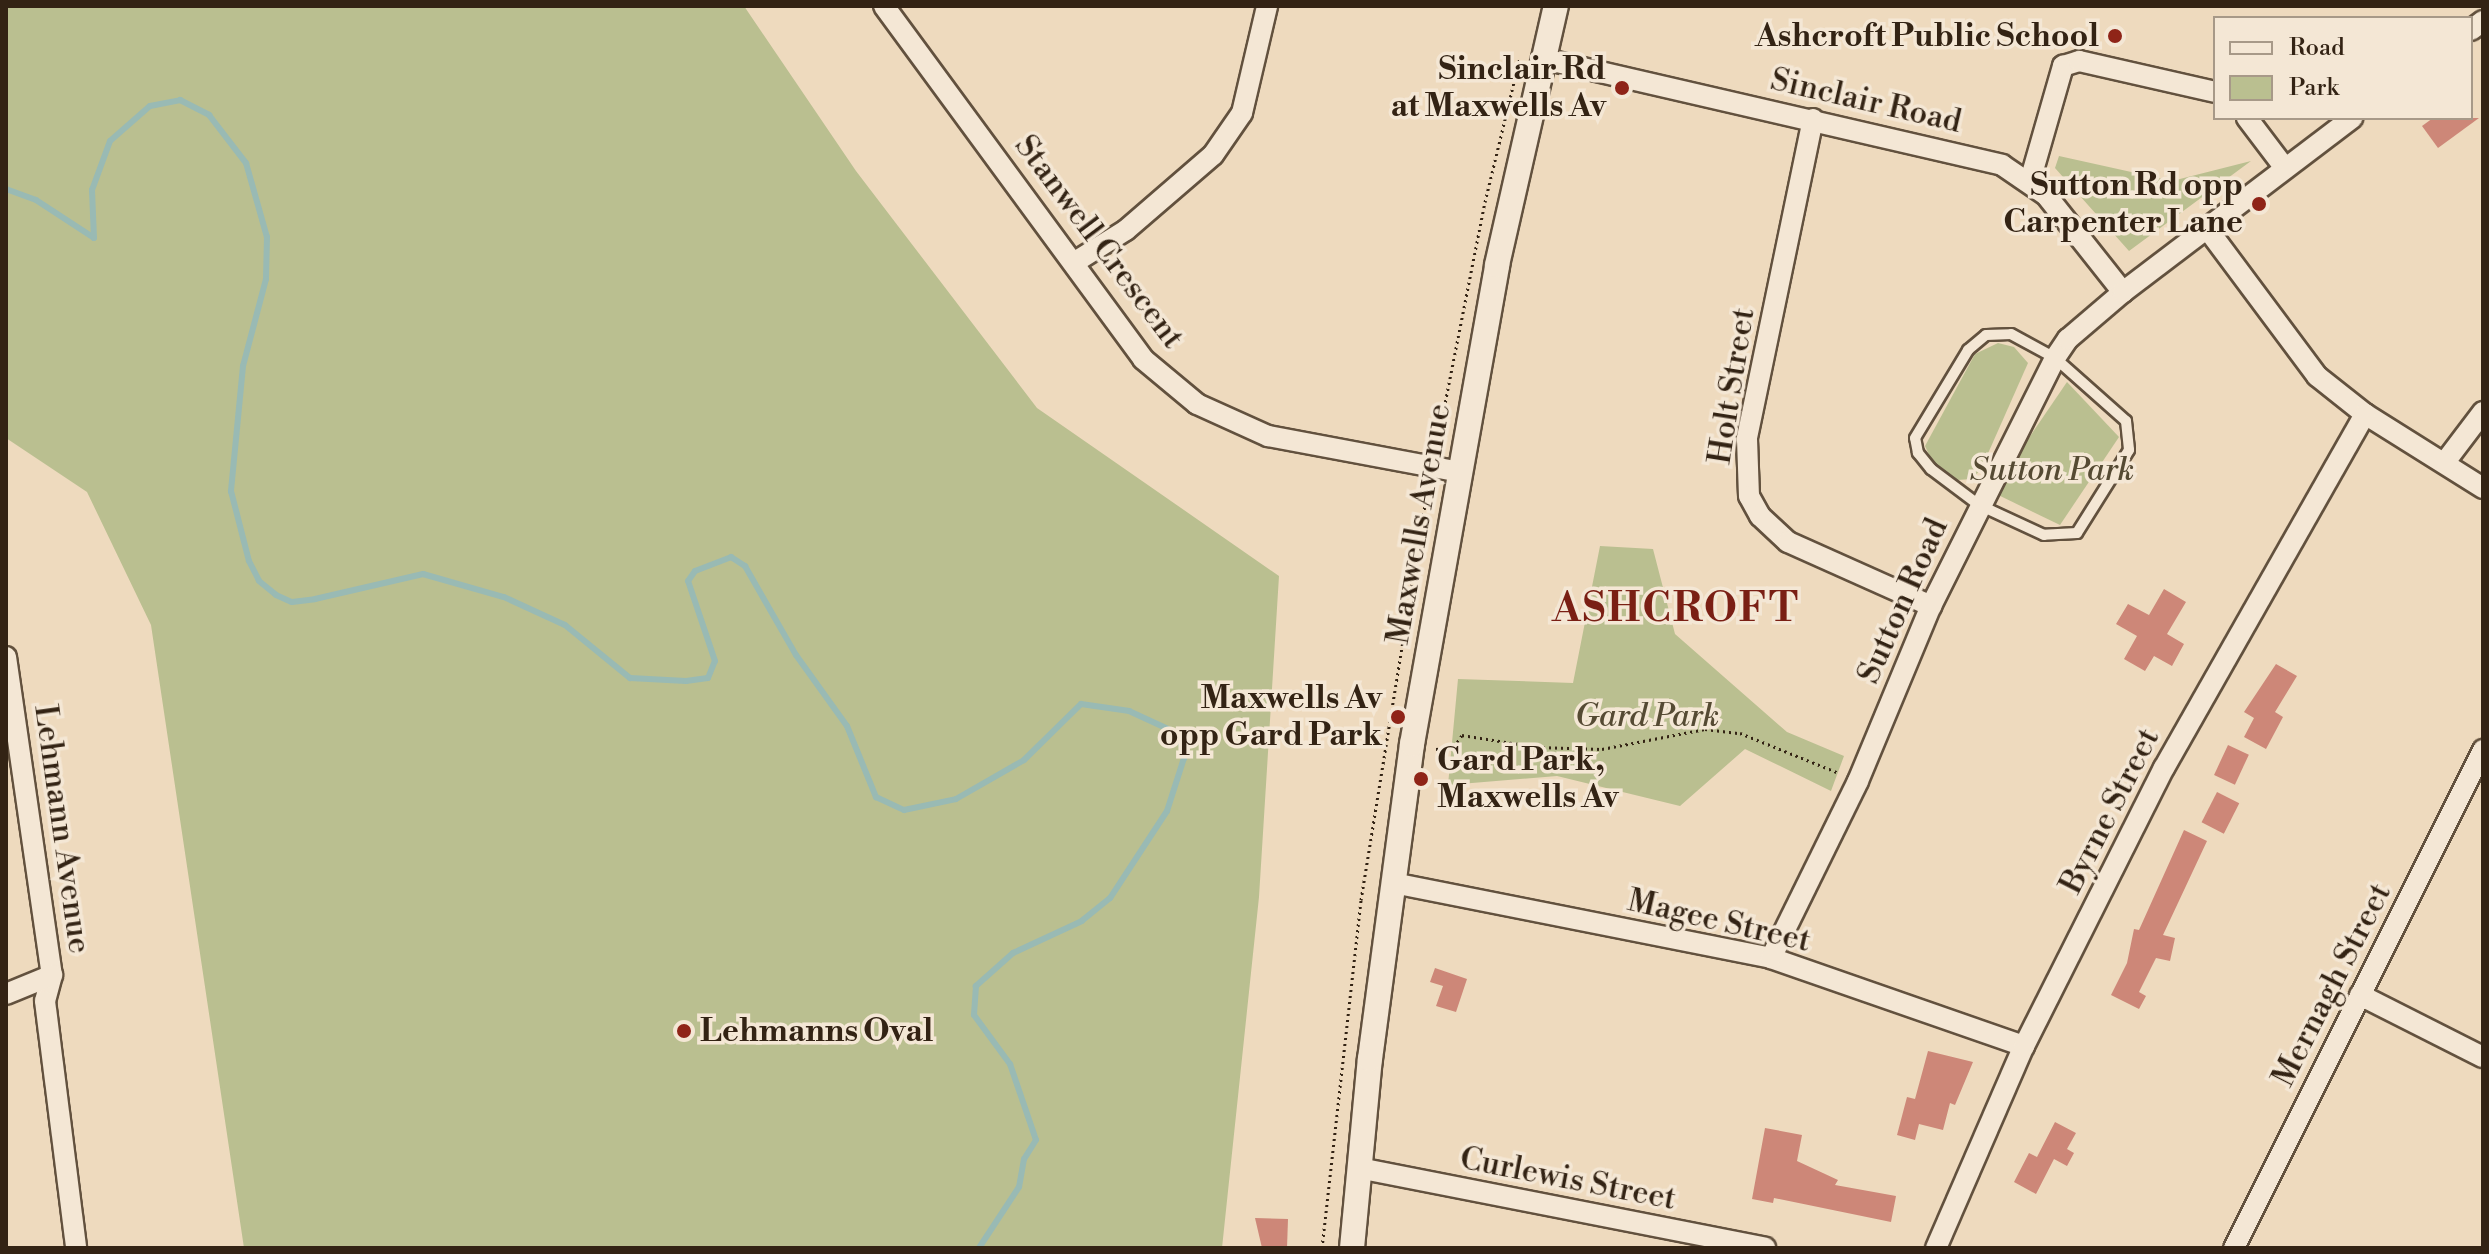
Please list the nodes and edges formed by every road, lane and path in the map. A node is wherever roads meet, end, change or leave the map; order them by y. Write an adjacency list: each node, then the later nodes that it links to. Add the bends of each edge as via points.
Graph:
1 (884, 6): 12 (street, Stanwell Crescent)
2 (1267, 6): 12 (street, via 1242,113 1213,155 1126,230)
3 (1556, 6): 4 (street, Maxwells Avenue)
4 (1544, 59): 6 (street, Sinclair Road); 18 (street, Maxwells Avenue, via 1497,265)
5 (2213, 92): 10 (street, via 2079,61 2063,66)
6 (1813, 119): 10 (street, Sinclair Road, via 1963,153); 21 (street, Holt Street, via 1747,439 1749,496 1760,516 1788,542)
7 (2249, 120): 9 (street)
8 (2349, 120): 9 (street, Sutton Road)
9 (2285, 168): 11 (street, Sutton Road)
10 (2030, 181): 13 (street, Sinclair Road)
11 (2206, 227): 13 (street, Sutton Road); 16 (street, via 2317,376)
12 (1075, 262): 18 (street, Stanwell Crescent, via 1143,359 1197,404 1268,436)
13 (2123, 292): 14 (street, Sutton Road, via 2068,339)
14 (2055, 358): 20 (street, Sutton Road); 20 (lane, via 2011,334 1986,335 1968,350 1915,438 1931,469); 20 (lane, via 2126,421 2129,450 2077,533 2044,535)
15 (2483, 412): 17 (street)
16 (2365, 414): 17 (street); 31 (street, Byrne Street, via 2164,768)
17 (2445, 462): 19 (street)
18 (1460, 472): 26 (street, Maxwells Avenue)
19 (2483, 488)
20 (1979, 505): 21 (street, Sutton Road)
21 (1931, 606): 25 (street, Sutton Road)
22 (6, 657): 28 (street, Lehmann Avenue)
23 (1436, 749): 25 (path, via 1454,747 1462,735 1537,747 1602,749 1705,729 1740,733)
24 (2483, 750): 30 (street, Mernagh Street)
25 (1858, 781): 27 (street, Sutton Road)
26 (1393, 883): 27 (street, Magee Street); 33 (street, Maxwells Avenue)
27 (1771, 958): 31 (street, Magee Street)
28 (52, 975): 29 (street); 34 (street, Lehmann Avenue, via 45,1001)
29 (6, 994)
30 (2360, 995): 32 (street); 38 (street, Mernagh Street)
31 (2024, 1046): 37 (street, Byrne Street)
32 (2483, 1057)
33 (1359, 1168): 35 (street, Maxwells Avenue); 36 (street, Curlewis Street)
34 (76, 1248)
35 (1352, 1248)
36 (1765, 1248)
37 (1936, 1248)
38 (2234, 1248)

